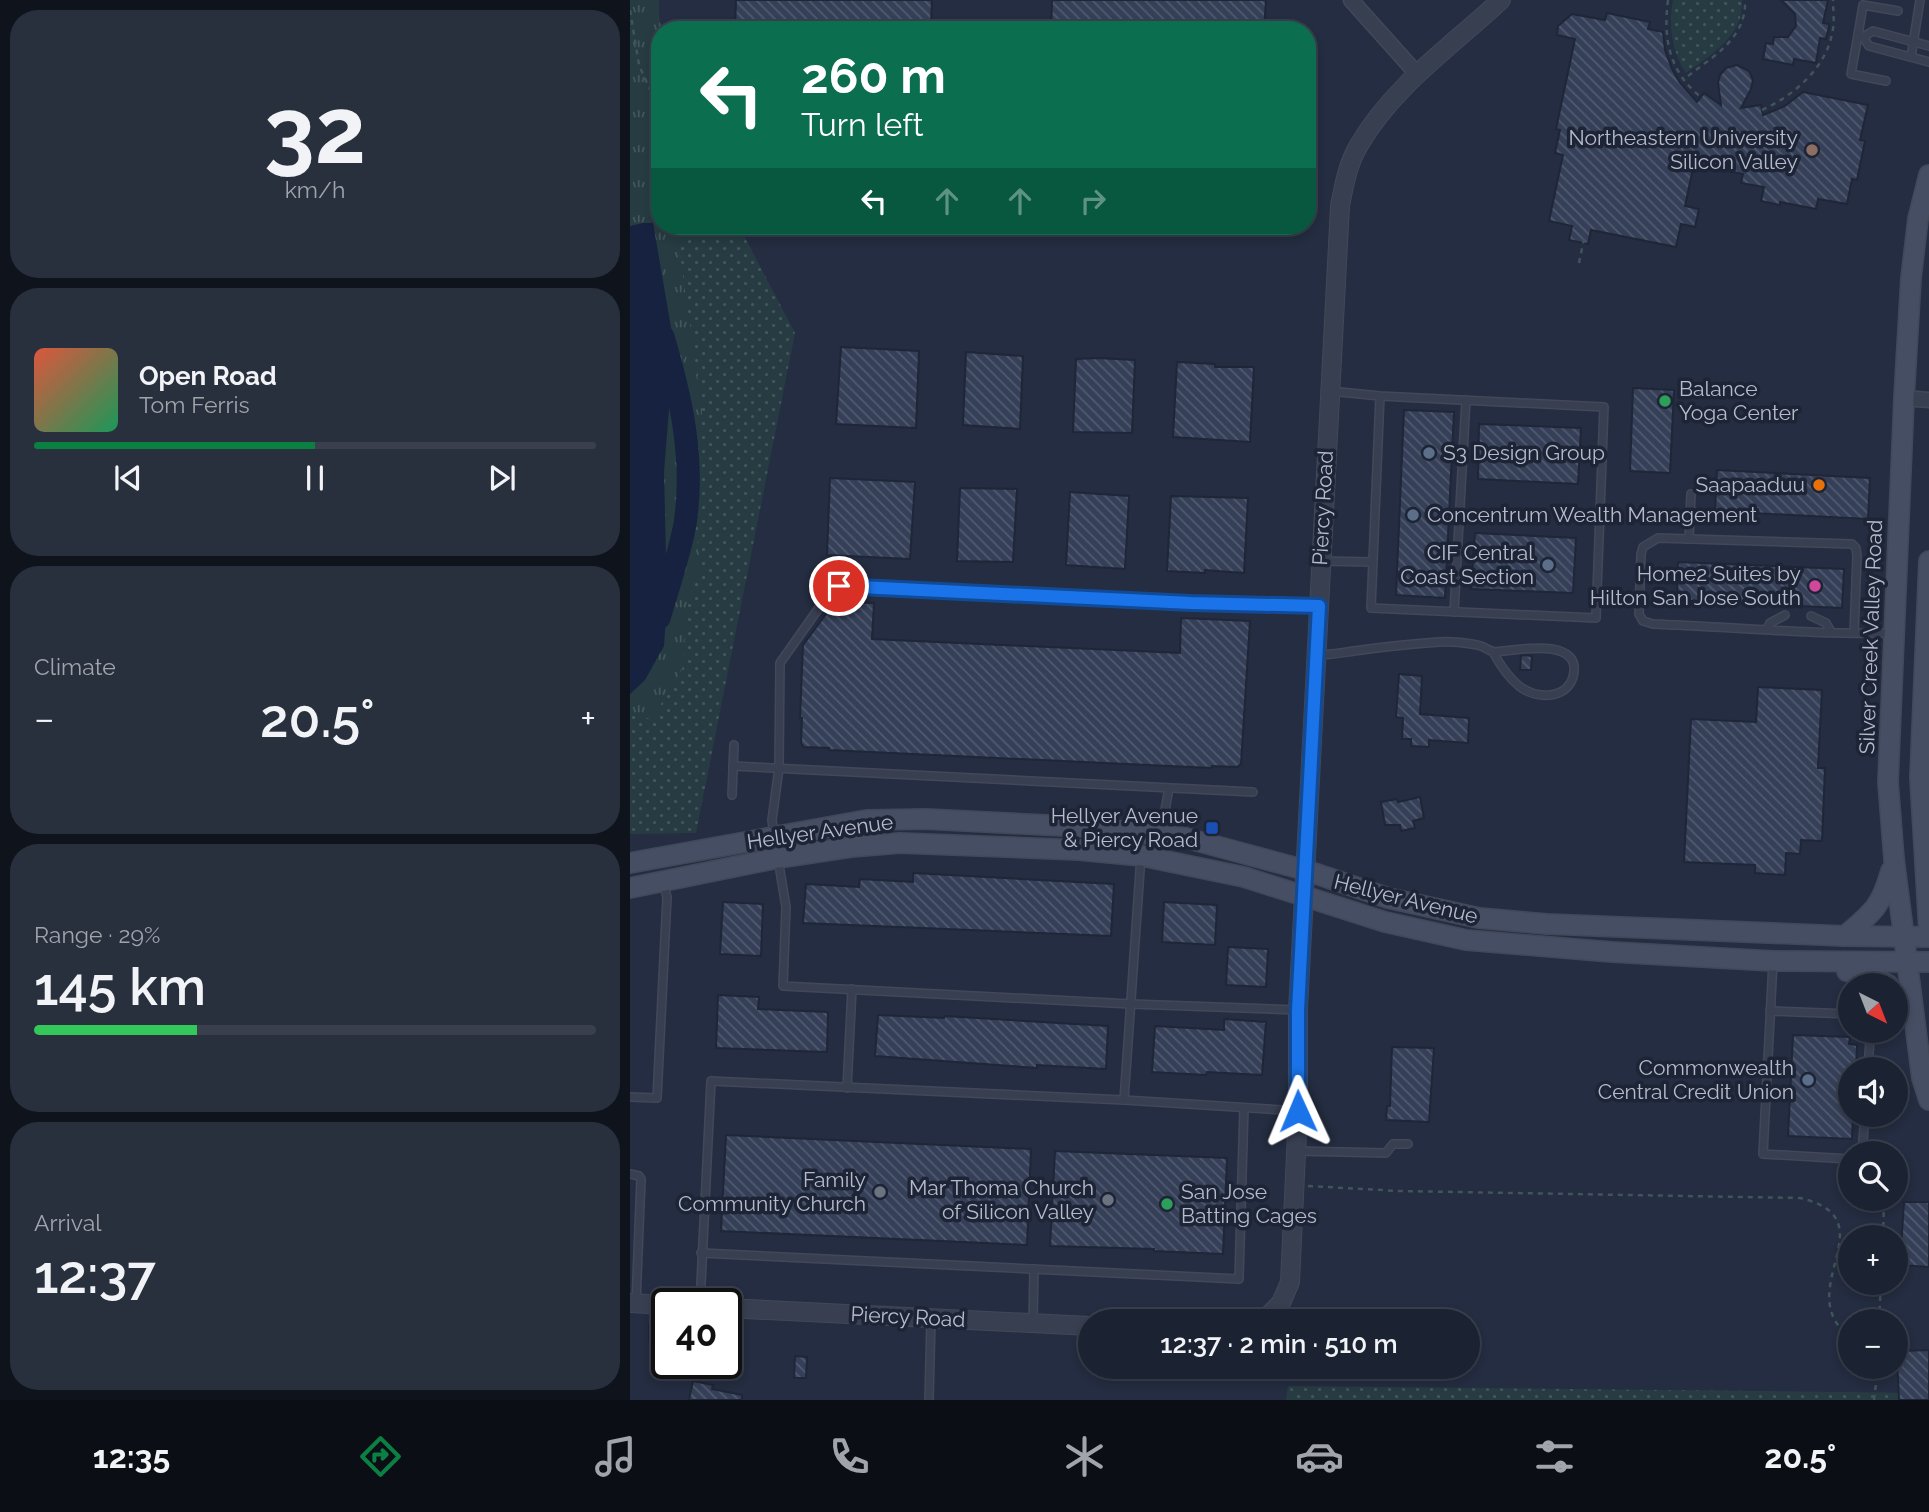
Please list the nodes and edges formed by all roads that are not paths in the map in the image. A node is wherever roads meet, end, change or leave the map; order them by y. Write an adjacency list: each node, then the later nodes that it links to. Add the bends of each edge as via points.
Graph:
1 (1351, 0): 10 (street)
2 (1502, 0): 10 (street, Piercy Road)
3 (1920, 0): 6 (lane)
4 (1898, 11): 5 (lane, via 1863,5)
5 (1861, 36): 6 (lane, via 1873,31); 8 (lane, via 1869,46); 11 (lane, via 1851,74)
6 (1914, 41): 7 (lane); 8 (lane)
7 (1929, 46)
8 (1911, 57): 9 (lane)
9 (1929, 62)
10 (1418, 75): 13 (street, Piercy Road, via 1387,106 1358,146 1346,177 1339,206)
11 (1886, 81)
12 (1929, 175): 15 (main road, Silver Creek Valley Road, via 1913,257)
13 (1329, 391): 14 (lane); 20 (street, Piercy Road)
14 (1380, 396): 16 (lane); 22 (lane)
15 (1903, 398): 17 (street); 30 (main road, Silver Creek Valley Road)
16 (1466, 400): 24 (lane); 24 (lane, via 1604,407 1596,618)
17 (1929, 400)
18 (1691, 494): 19 (lane)
19 (1689, 539): 27 (lane, via 1658,538 1643,547 1639,614 1643,621); 29 (lane, via 1852,544 1857,556)
20 (1321, 561): 22 (lane); 23 (street, Piercy Road)
21 (1929, 561): 41 (main road, via 1920,778)
22 (1373, 562): 24 (lane, via 1371,608)
23 (1319, 606): 32 (street, Piercy Road); 35 (lane, via 839,586 780,663)
24 (1454, 612)
25 (1785, 615): 27 (lane)
26 (1811, 616): 28 (lane, via 1826,623)
27 (1767, 629): 28 (lane)
28 (1830, 632): 29 (lane)
29 (1854, 633): 30 (lane)
30 (1894, 633): 44 (main road, Silver Creek Valley Road, via 1888,782)
31 (1493, 652): 31 (lane, via 1525,648 1565,653 1574,668 1572,679 1565,690 1553,696 1532,693 1520,686); 32 (lane, via 1442,642)
32 (1316, 655): 46 (street, Piercy Road)
33 (734, 745): 34 (lane)
34 (733, 766): 35 (lane); 38 (lane)
35 (779, 768): 36 (lane); 39 (lane)
36 (1169, 788): 37 (lane); 40 (lane)
37 (1253, 792)
38 (732, 794)
39 (774, 835): 40 (main road, Hellyer Avenue, via 867,820 926,819); 43 (main road); 45 (main road, Hellyer Avenue)
40 (1161, 835): 46 (main road, Hellyer Avenue)
41 (1926, 845): 50 (main road)
42 (1142, 856): 43 (main road, Hellyer Avenue, via 900,844); 49 (main road, Hellyer Avenue, via 1244,877); 59 (lane)
43 (778, 858): 47 (main road, Hellyer Avenue); 58 (lane, via 786,907 783,986)
44 (1894, 859): 51 (main road, via 1884,896); 52 (main road, Silver Creek Valley Road)
45 (630, 863)
46 (1305, 870): 49 (street, Piercy Road); 51 (main road, Hellyer Avenue, via 1388,898 1479,918)
47 (663, 882): 48 (main road, Hellyer Avenue); 66 (lane, via 667,897 657,1098)
48 (630, 888)
49 (1304, 897): 54 (main road, Hellyer Avenue, via 1466,940); 61 (street, Piercy Road)
50 (1929, 930)
51 (1846, 936): 52 (main road, Hellyer Avenue)
52 (1903, 936): 53 (main road, Hellyer Avenue); 56 (main road, Silver Creek Valley Road)
53 (1929, 937)
54 (1773, 961): 56 (main road, Hellyer Avenue); 57 (main road); 62 (lane)
55 (1929, 962): 56 (main road, Hellyer Avenue)
56 (1907, 963): 63 (main road, Silver Creek Valley Road)
57 (1862, 973)
58 (852, 989): 59 (lane); 65 (lane)
59 (1131, 1004): 61 (lane); 67 (lane)
60 (1908, 1007): 63 (main road)
61 (1298, 1010): 70 (street, Piercy Road)
62 (1770, 1011): 64 (lane); 73 (lane, via 1763,1154)
63 (1914, 1013): 68 (main road, Silver Creek Valley Road)
64 (1838, 1014)
65 (847, 1088): 67 (lane); 76 (lane, via 711,1081)
66 (630, 1097)
67 (1124, 1100): 69 (lane)
68 (1929, 1100)
69 (1244, 1108): 70 (lane); 77 (lane, via 1239,1279)
70 (1298, 1111): 72 (street, Piercy Road)
71 (1408, 1144): 72 (lane, via 1394,1144 1386,1153)
72 (1297, 1151): 82 (street, Piercy Road, via 1290,1282)
73 (1838, 1158)
74 (630, 1174): 75 (lane, via 641,1179)
75 (634, 1213): 79 (lane)
76 (701, 1253): 77 (lane); 78 (lane)
77 (1034, 1269): 84 (lane)
78 (700, 1288)
79 (633, 1303): 80 (street)
80 (651, 1304)
81 (742, 1309): 83 (street, Piercy Road)
82 (1275, 1309)
83 (931, 1318): 84 (street, Piercy Road); 86 (lane)
84 (1033, 1323): 85 (street, Piercy Road)
85 (1078, 1325)
86 (929, 1400)

